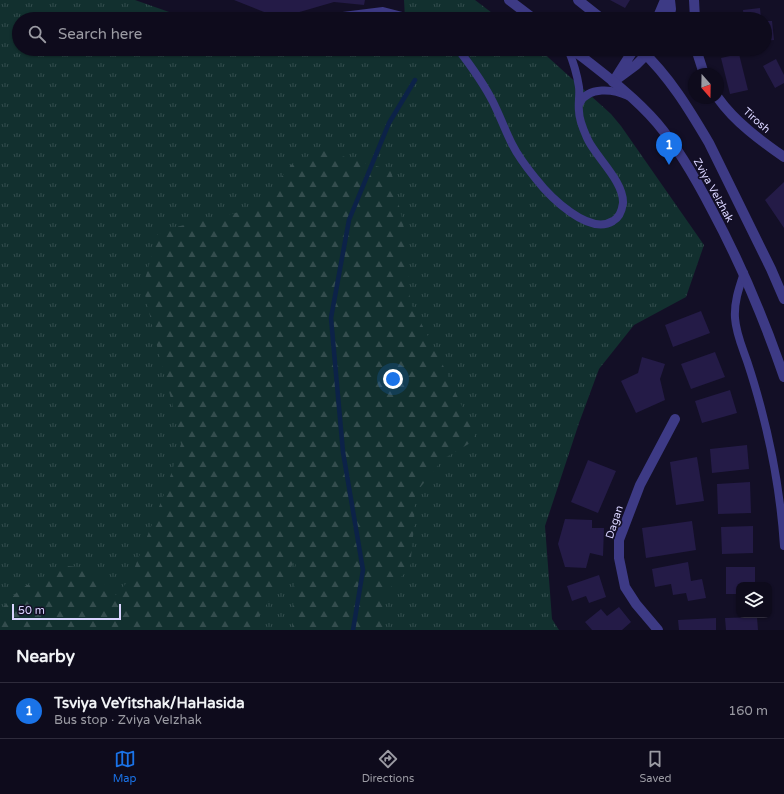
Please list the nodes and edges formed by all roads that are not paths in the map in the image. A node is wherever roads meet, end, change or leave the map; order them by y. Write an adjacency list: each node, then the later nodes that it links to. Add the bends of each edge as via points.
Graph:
1 (509, 0): 8 (street)
2 (578, 0): 9 (street)
3 (665, 0): 10 (street)
4 (670, 0): 11 (street)
5 (694, 0): 12 (street)
6 (376, 12): 7 (lane)
7 (388, 12)
8 (525, 12)
9 (593, 12)
10 (660, 12)
11 (670, 12)
12 (695, 12)
13 (464, 56): 24 (lane, via 493,102 512,145 536,180 571,212 592,224 604,225 616,220 622,208 622,197 616,181 589,142)
14 (571, 56): 24 (lane, via 579,85)
15 (581, 56): 21 (street, Zviya VeIzhak)
16 (630, 56): 21 (street)
17 (641, 56): 21 (street)
18 (650, 56): 27 (street, Zviya VeIzhak, via 678,92 705,137)
19 (698, 56): 20 (street)
20 (702, 68)
21 (613, 82): 22 (street, Zviya VeIzhak)
22 (629, 97): 24 (lane, via 612,91 597,91 584,96); 26 (street, Zviya VeIzhak, via 656,122 674,144 701,188)
23 (722, 104): 25 (street, Tirosh, via 758,138)
24 (579, 108)
25 (784, 157)
26 (744, 273): 28 (street, Zviya VeIzhak); 30 (lane, via 734,307 736,324 772,453)
27 (784, 298)
28 (784, 377)
29 (675, 419): 31 (street, Dagan, via 640,485 619,540 619,558 625,587)
30 (784, 546)
31 (658, 630)

